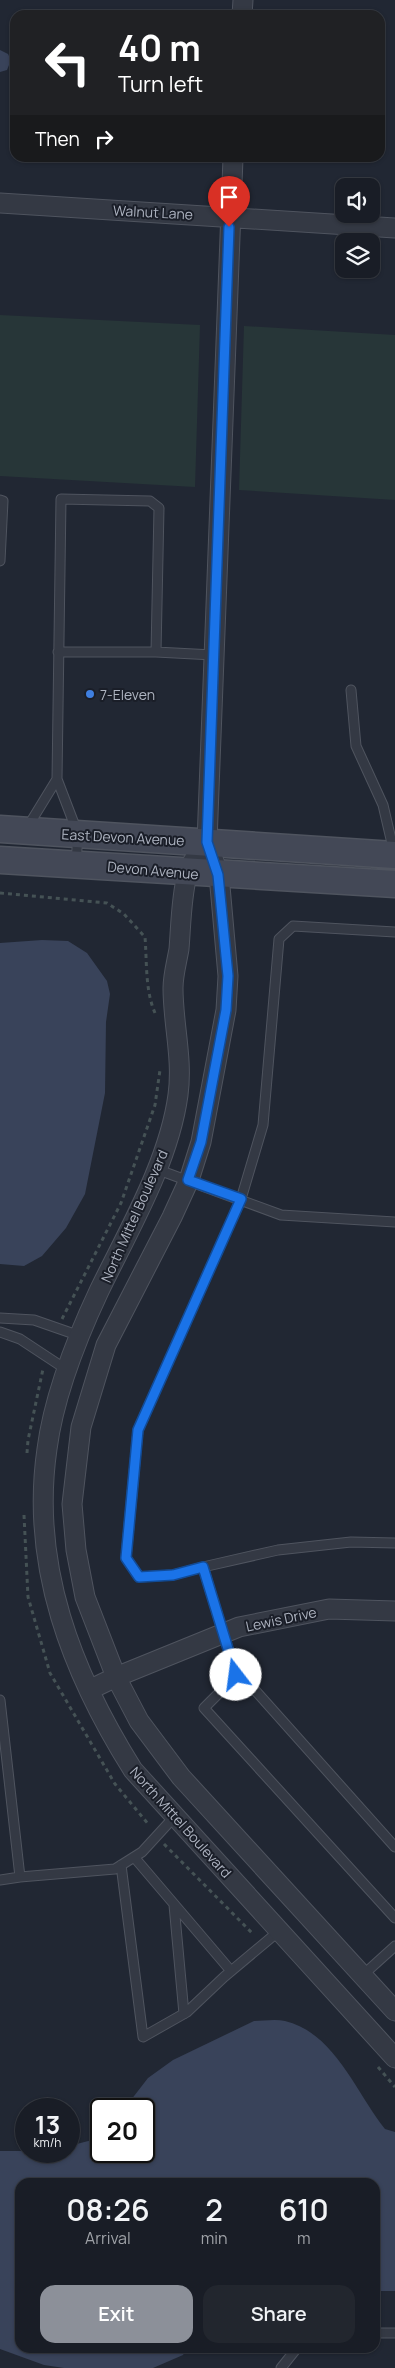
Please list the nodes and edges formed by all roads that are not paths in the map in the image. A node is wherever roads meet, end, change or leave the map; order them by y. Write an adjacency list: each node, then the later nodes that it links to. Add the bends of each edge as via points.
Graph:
1 (233, 162): 3 (street)
2 (0, 203): 3 (street, Walnut Lane)
3 (229, 217): 4 (street, Walnut Lane); 9 (street)
4 (395, 228)
5 (0, 500): 6 (lane, via 3,501)
6 (0, 561)
7 (58, 652): 8 (lane); 8 (lane, via 61,499 150,501 159,508); 11 (lane)
8 (156, 652): 9 (lane)
9 (213, 655): 14 (street)
10 (351, 690): 15 (lane, via 356,746 383,805)
11 (57, 779): 12 (lane); 13 (lane)
12 (13, 830): 13 (main road, East Devon Avenue)
13 (78, 834): 14 (main road, East Devon Avenue); 17 (lane)
14 (207, 842): 15 (main road, East Devon Avenue); 18 (street, North Mittel Boulevard); 19 (street)
15 (395, 854)
16 (0, 860): 17 (main road, Devon Avenue)
17 (76, 864): 18 (main road, Devon Avenue)
18 (187, 873): 19 (main road, Devon Avenue); 22 (street, North Mittel Boulevard, via 173,986 180,1058 178,1096 169,1137)
19 (218, 875): 20 (main road, Devon Avenue); 23 (street, via 228,976 226,1010 201,1142)
20 (395, 884)
21 (395, 932): 24 (lane, via 293,926 279,939 263,1125)
22 (156, 1169): 23 (lane); 28 (street, North Mittel Boulevard)
23 (188, 1180): 24 (lane); 35 (street, via 106,1345 81,1427 72,1504 76,1550 85,1597)
24 (241, 1199): 25 (lane, via 281,1215); 31 (lane, via 138,1430 126,1558 139,1577 173,1575)
25 (395, 1222)
26 (0, 1318): 28 (lane, via 34,1320)
27 (0, 1332): 29 (lane, via 20,1339)
28 (80, 1336): 29 (street, North Mittel Boulevard)
29 (68, 1370): 36 (street, North Mittel Boulevard, via 57,1400 46,1450 46,1540 58,1615)
30 (395, 1543): 31 (lane, via 351,1542 278,1550)
31 (203, 1567): 33 (lane)
32 (395, 1611): 33 (street, Lewis Drive, via 329,1609)
33 (224, 1632): 34 (lane); 35 (street, Lewis Drive)
34 (236, 1675): 39 (lane, via 245,1678); 45 (lane, via 204,1708)
35 (116, 1677): 36 (street, Lewis Drive); 49 (street, via 139,1721 181,1777)
36 (89, 1690): 38 (street, North Mittel Boulevard, via 133,1770)
37 (0, 1700): 42 (lane)
38 (175, 1816): 40 (lane); 46 (street, North Mittel Boulevard)
39 (395, 1847)
40 (134, 1857): 41 (lane); 44 (lane)
41 (120, 1865): 42 (lane); 51 (lane, via 143,2037)
42 (20, 1877): 43 (lane)
43 (0, 1880)
44 (174, 1905): 48 (lane); 51 (lane)
45 (395, 1918)
46 (279, 1931): 48 (lane); 52 (street, North Mittel Boulevard)
47 (395, 1946): 49 (lane)
48 (231, 1972): 51 (lane)
49 (363, 1975): 50 (street)
50 (395, 2011)
51 (184, 2014)
52 (395, 2058)
53 (380, 2333): 54 (lane)
54 (395, 2333)
55 (293, 2353): 56 (lane)
56 (281, 2368)

